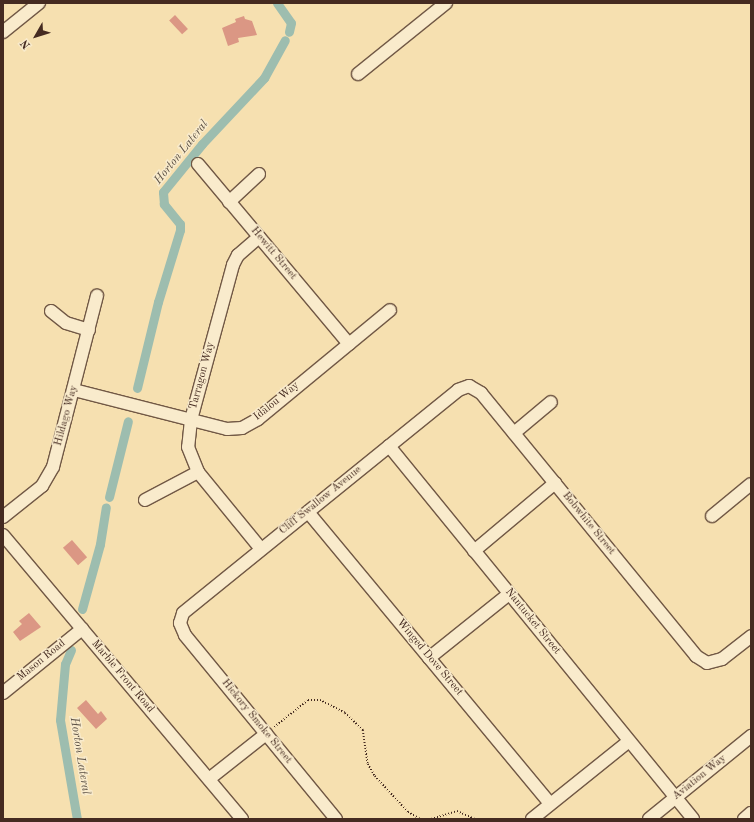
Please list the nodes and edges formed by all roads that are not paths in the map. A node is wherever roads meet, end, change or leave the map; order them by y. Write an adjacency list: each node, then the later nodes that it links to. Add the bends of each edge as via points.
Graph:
1 (39, 3): 3 (street)
2 (446, 3): 4 (street)
3 (3, 32)
4 (358, 74)
5 (198, 164): 7 (street, Hewitt Street)
6 (259, 174): 7 (street)
7 (229, 202): 8 (street, Hewitt Street)
8 (258, 237): 13 (street, Hewitt Street); 17 (street, Tarragon Way, via 238,255 233,265)
9 (97, 296): 12 (street, Hildago Way)
10 (390, 310): 13 (street, Idalou Way)
11 (51, 311): 12 (street, via 66,323)
12 (88, 330): 15 (street, Hildago Way)
13 (349, 344): 17 (street, Idalou Way, via 258,419 242,428 226,429)
14 (469, 386): 18 (street, Bobwhite Street, via 481,393); 19 (street, Cliff Swallow Avenue, via 458,390)
15 (74, 390): 17 (street, Idalou Way); 26 (street, Hildago Way, via 48,477)
16 (551, 402): 18 (street)
17 (191, 420): 20 (street, Tarragon Way, via 188,447)
18 (514, 433): 21 (street, Bobwhite Street)
19 (389, 446): 24 (street, Cliff Swallow Avenue); 29 (street, Nantucket Street)
20 (198, 472): 23 (street); 28 (street, Tarragon Way)
21 (555, 484): 29 (street); 33 (street, Bobwhite Street, via 696,656 707,663 722,659)
22 (751, 484): 25 (street)
23 (145, 500)
24 (308, 512): 28 (street, Cliff Swallow Avenue); 34 (street, Winged Dove Street)
25 (712, 516)
26 (3, 517)
27 (3, 535): 32 (street, Marble Front Road)
28 (261, 550): 31 (street, Cliff Swallow Avenue, via 183,613)
29 (474, 551): 30 (street, Nantucket Street)
30 (509, 594): 34 (street); 38 (street, Nantucket Street)
31 (180, 623): 36 (street, Hickory Smoke Street, via 185,635)
32 (82, 629): 35 (street, Mason Road); 39 (street, Marble Front Road)
33 (751, 636)
34 (429, 658): 41 (street, Winged Dove Street)
35 (3, 693)
36 (268, 732): 39 (street); 43 (street, Hickory Smoke Street)
37 (751, 736): 40 (street, Aviation Way)
38 (629, 741): 40 (street, Nantucket Street); 41 (street)
39 (209, 779): 42 (street, Marble Front Road)
40 (676, 798): 45 (street, Aviation Way); 46 (street, Nantucket Street)
41 (550, 804): 44 (street)
42 (242, 819)
43 (336, 819)
44 (532, 819)
45 (650, 819)
46 (693, 819)

